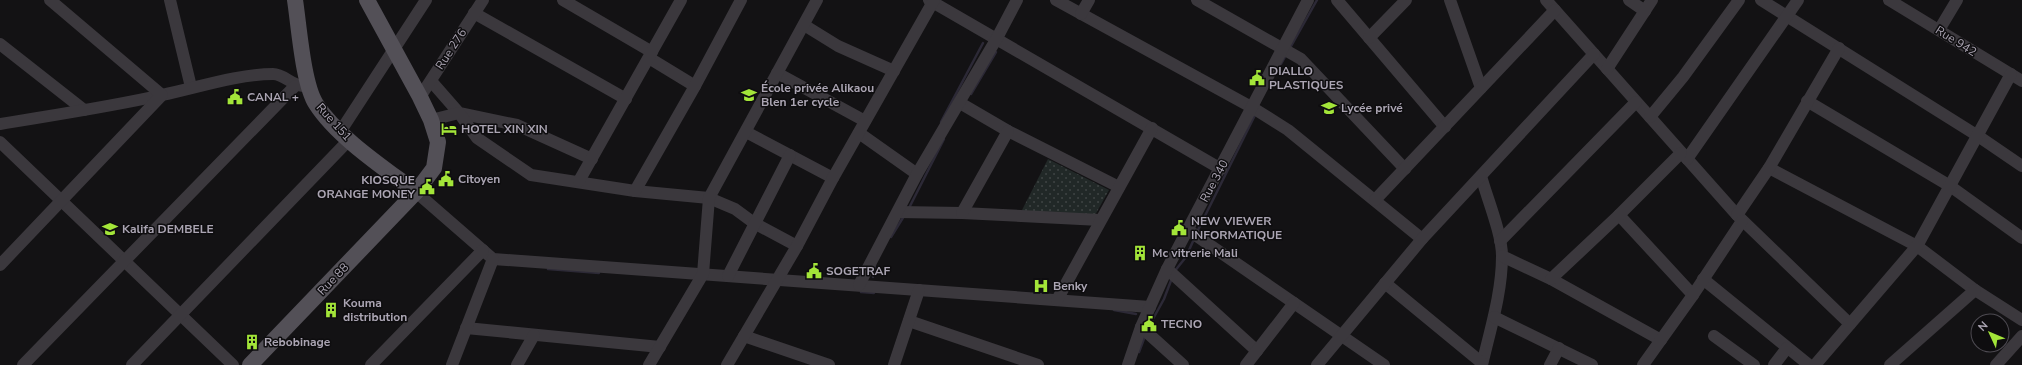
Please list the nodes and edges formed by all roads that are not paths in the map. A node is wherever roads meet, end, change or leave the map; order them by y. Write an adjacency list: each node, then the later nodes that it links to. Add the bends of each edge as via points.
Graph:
1 (50, 0): 54 (street)
2 (170, 0): 52 (street)
3 (367, 0): 41 (main road, Rue 88)
4 (426, 0): 41 (street)
5 (483, 0): 31 (street, Rue 276)
6 (563, 0): 43 (street)
7 (741, 0): 51 (street)
8 (818, 0): 34 (street)
9 (1017, 0): 36 (street)
10 (1056, 0): 32 (street)
11 (1089, 0): 32 (street)
12 (1197, 0): 28 (street)
13 (1308, 0): 40 (street, Rue 340)
14 (1337, 0): 37 (street)
15 (1406, 0): 37 (street)
16 (1450, 0): 53 (street)
17 (1546, 0): 29 (street)
18 (1629, 0): 30 (street)
19 (1652, 0): 30 (street)
20 (1739, 0): 63 (street, via 1683,77)
21 (1761, 0): 33 (street)
22 (1798, 0): 33 (street)
23 (1889, 0): 35 (street, Rue 942)
24 (1957, 0): 35 (street)
25 (679, 1): 43 (street)
26 (932, 1): 36 (street); 45 (street)
27 (297, 2): 50 (main road, Rue 151, via 305,72)
28 (1216, 5): 40 (street)
29 (1555, 10): 42 (street); 53 (street)
30 (1645, 10): 44 (street)
31 (474, 13): 48 (street, Rue 276); 56 (street)
32 (1081, 14): 60 (street)
33 (1787, 16): 39 (street); 76 (street)
34 (804, 25): 45 (street, via 838,46); 46 (street)
35 (1939, 30): 47 (street, Rue 942)
36 (998, 38): 59 (street); 68 (street)
37 (1369, 38): 67 (street)
38 (0, 44): 61 (street)
39 (1839, 48): 57 (street); 73 (street)
40 (1282, 49): 60 (street, Rue 340); 81 (street, via 1301,59)
41 (394, 51): 55 (main road, Rue 88); 72 (street)
42 (1594, 54): 44 (street); 83 (street)
43 (650, 55): 51 (street); 56 (street)
44 (1607, 69): 58 (street)
45 (894, 71): 65 (street)
46 (777, 73): 65 (street); 70 (street)
47 (2011, 74): 49 (street, Rue 942); 73 (street)
48 (431, 81): 55 (street, Rue 276); 62 (street)
49 (2022, 81)
50 (302, 86): 52 (street, via 274,74); 72 (main road, Rue 151); 108 (street)
51 (695, 86): 88 (street)
52 (191, 87): 54 (street)
53 (1481, 88): 67 (street)
54 (162, 95): 61 (street); 92 (street)
55 (420, 97): 64 (main road, Rue 88)
56 (626, 99): 77 (street)
57 (1807, 101): 79 (street); 86 (street)
58 (1636, 102): 63 (street); 102 (street)
59 (960, 103): 69 (street); 82 (street)
60 (1253, 108): 80 (street, Rue 340); 91 (street, via 1288,130)
61 (84, 110): 66 (street)
62 (459, 113): 64 (street); 77 (street, via 518,125); 85 (street, via 478,138 531,175)
63 (1650, 117): 76 (street)
64 (430, 120): 89 (main road, Rue 88, via 438,142 434,168)
65 (865, 121): 71 (street)
66 (0, 124)
67 (1445, 127): 81 (street)
68 (1152, 128): 80 (street); 87 (street)
69 (1008, 131): 87 (street); 94 (street)
70 (746, 132): 75 (street); 90 (street)
71 (859, 133): 82 (street); 84 (street)
72 (344, 136): 89 (main road, Rue 151); 124 (street)
73 (1978, 136): 78 (street); 86 (street)
74 (0, 142): 92 (street)
75 (790, 155): 84 (street); 98 (street)
76 (1684, 156): 95 (street); 96 (street)
77 (592, 159): 85 (street)
78 (2022, 166)
79 (1769, 168): 96 (street); 104 (street)
80 (1221, 169): 99 (street, Rue 340)
81 (1405, 169): 91 (street)
82 (917, 174): 93 (street)
83 (1481, 176): 101 (street); 102 (street)
84 (833, 178): 103 (street)
85 (579, 182): 88 (street)
86 (1950, 186): 100 (street); 104 (street)
87 (1119, 187): 97 (street)
88 (635, 190): 90 (street)
89 (416, 192): 105 (street); 145 (main road, Rue 88)
90 (709, 198): 98 (street, via 735,209); 111 (street)
91 (1375, 200): 101 (street)
92 (62, 201): 108 (street); 109 (street)
93 (898, 212): 94 (street); 117 (street)
94 (962, 212): 97 (street)
95 (1619, 215): 114 (street); 120 (street)
96 (1740, 218): 115 (street); 128 (street)
97 (1100, 220): 121 (street)
98 (754, 223): 103 (street); 112 (street)
99 (1188, 230): 110 (street, Rue 340); 122 (street)
100 (2022, 238)
101 (1422, 239): 116 (street)
102 (1500, 241): 106 (street)
103 (797, 246): 113 (street)
104 (1917, 246): 119 (street); 128 (street)
105 (483, 250): 107 (street); 146 (street)
106 (1502, 256): 114 (street); 126 (street)
107 (493, 259): 111 (street); 130 (street)
108 (124, 261): 124 (street); 142 (street)
109 (0, 265)
110 (1168, 269): 123 (street, Rue 340); 140 (street)
111 (703, 274): 112 (street); 137 (street)
112 (728, 276): 113 (street)
113 (776, 279): 117 (street); 132 (street)
114 (1551, 279): 136 (street)
115 (1703, 279): 120 (street); 139 (street)
116 (1385, 283): 133 (street); 141 (street)
117 (859, 286): 118 (street)
118 (919, 290): 121 (street); 127 (street)
119 (1975, 290): 125 (street); 166 (street)
120 (1693, 295): 136 (street)
121 (1057, 300): 123 (street)
122 (1294, 303): 133 (street); 140 (street)
123 (1150, 307): 129 (street, Rue 340)
124 (180, 315): 143 (street); 144 (street)
125 (2019, 315)
126 (1494, 317): 138 (street); 141 (street)
127 (909, 321): 152 (street); 153 (street)
128 (1850, 324): 165 (street)
129 (1140, 327): 154 (street, Rue 340); 155 (street)
130 (466, 328): 131 (street); 147 (street)
131 (534, 335): 137 (street); 148 (street)
132 (744, 336): 150 (street); 151 (street)
133 (1341, 336): 157 (street); 158 (street)
134 (1714, 336): 162 (street)
135 (2022, 336): 167 (street)
136 (1661, 340): 161 (street)
137 (660, 347): 149 (street)
138 (1559, 348): 159 (street); 160 (street)
139 (1787, 348): 163 (street); 164 (street)
140 (1257, 351): 156 (street)
141 (1482, 364)
142 (23, 365)
143 (132, 365)
144 (233, 365)
145 (250, 365)
146 (371, 365)
147 (452, 365)
148 (517, 365)
149 (649, 365)
150 (727, 365)
151 (829, 365)
152 (894, 365)
153 (1038, 365)
154 (1128, 365)
155 (1183, 365)
156 (1246, 365)
157 (1317, 365)
158 (1384, 365)
159 (1550, 365)
160 (1592, 365)
161 (1643, 365)
162 (1754, 365)
163 (1774, 365)
164 (1808, 365)
165 (1815, 365)
166 (1890, 365)
167 (1996, 365)

